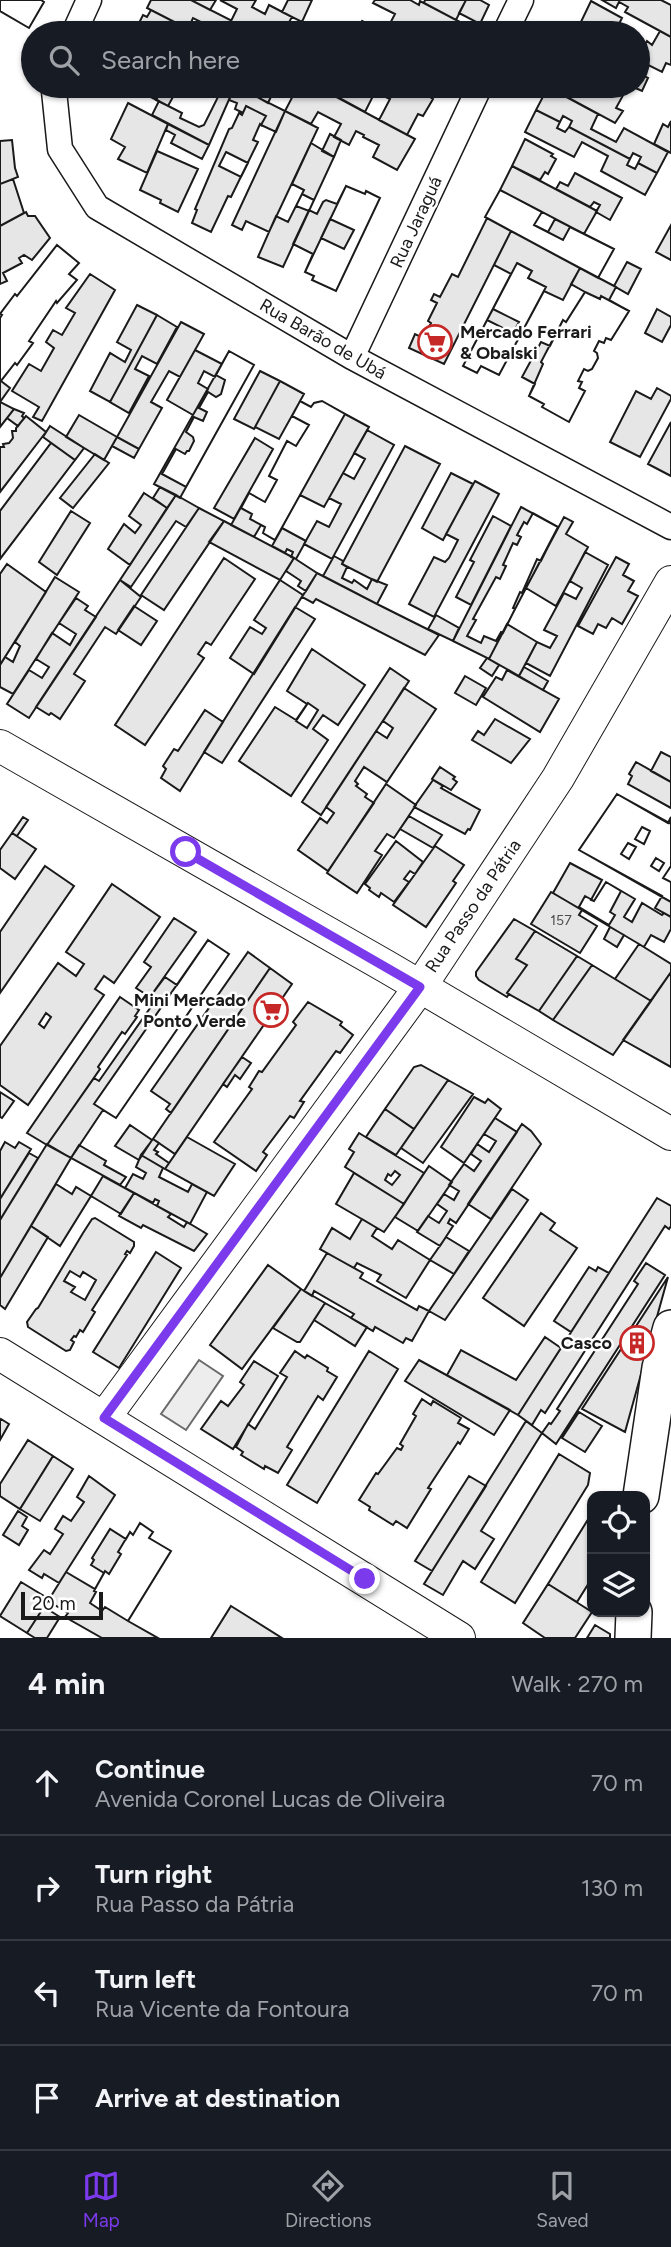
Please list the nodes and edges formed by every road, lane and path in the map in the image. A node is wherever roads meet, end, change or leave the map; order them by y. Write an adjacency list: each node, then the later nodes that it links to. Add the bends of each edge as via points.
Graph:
1 (89, 0): 3 (street)
2 (521, 0): 4 (street)
3 (79, 21)
4 (511, 21)
5 (55, 98): 7 (street, Rua Barão de Ubá, via 60,149 97,207)
6 (474, 98): 7 (street, Rua Jaraguá)
7 (352, 357): 8 (street, Rua Barão de Ubá)
8 (671, 527)
9 (671, 582): 11 (street, Rua Passo da Pátria, via 558,778)
10 (0, 746): 11 (street)
11 (420, 987): 12 (street); 15 (street, Rua Passo da Pátria)
12 (671, 1134)
13 (671, 1328): 16 (main road, via 660,1368)
14 (0, 1354): 15 (street)
15 (104, 1418): 18 (street)
16 (642, 1491)
17 (634, 1617): 19 (main road)
18 (459, 1638)
19 (633, 1638)

